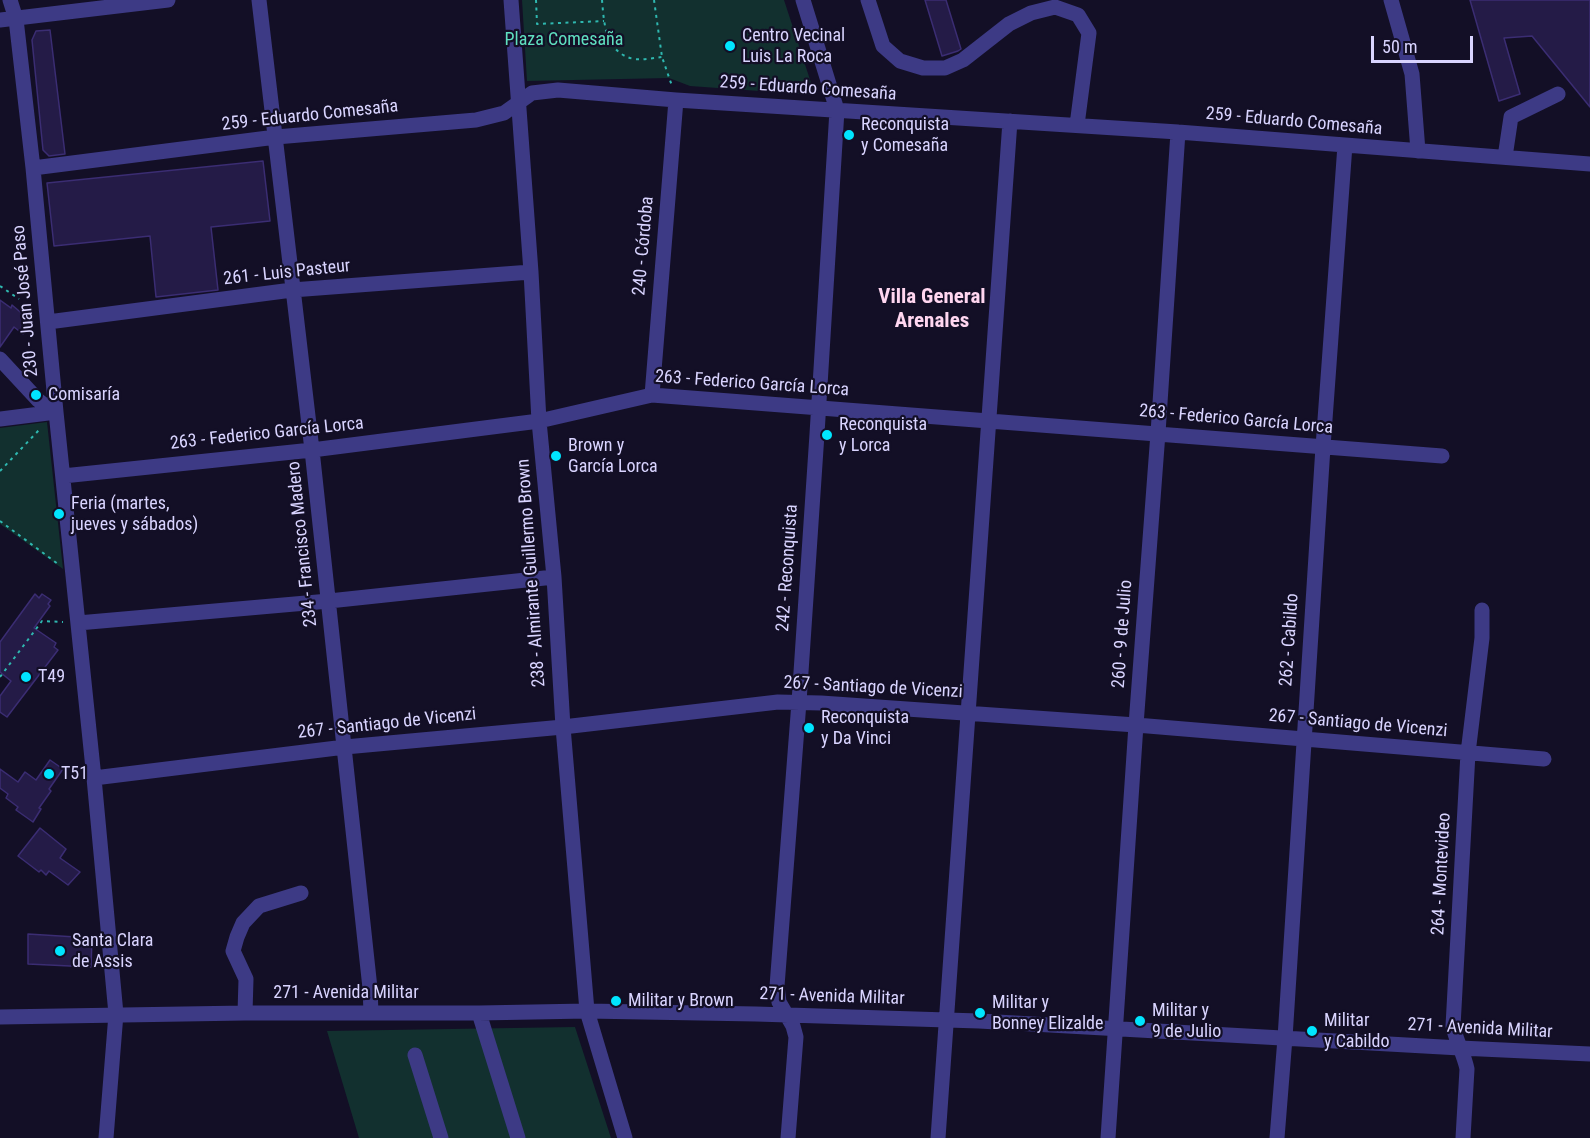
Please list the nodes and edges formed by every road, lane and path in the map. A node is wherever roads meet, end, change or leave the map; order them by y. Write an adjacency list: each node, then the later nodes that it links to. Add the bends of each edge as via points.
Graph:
1 (10, 0): 11 (street, 230 - Juan José Paso)
2 (168, 0): 11 (street)
3 (259, 0): 22 (street, 234 - Francisco Madero)
4 (511, 0): 17 (street, 238 - Almirante Guillermo Brown)
5 (536, 0): 13 (path, via 537,24)
6 (602, 0): 13 (path)
7 (654, 0): 14 (path)
8 (803, 0): 18 (street, 242 - Reconquista)
9 (868, 0): 20 (street, via 883,46 900,62 923,68 945,68 963,60 1010,24 1032,13 1055,8 1078,15 1089,33)
10 (1391, 0): 24 (street, via 1412,74)
11 (16, 19): 12 (street); 27 (street, 230 - Juan José Paso)
12 (0, 20)
13 (604, 21): 14 (path, via 613,47 622,54 634,59)
14 (663, 57): 16 (path)
15 (1558, 94): 25 (street, via 1511,117)
16 (676, 100): 17 (street, 259 - Eduardo Comesaña, via 558,90 532,93); 18 (street, 259 - Eduardo Comesaña); 34 (street, 240 - Córdoba)
17 (519, 102): 22 (street, 259 - Eduardo Comesaña, via 504,113 476,120); 28 (street, 238 - Almirante Guillermo Brown)
18 (837, 111): 19 (street, 259 - Eduardo Comesaña); 35 (street, 242 - Reconquista)
19 (1010, 121): 20 (street, 259 - Eduardo Comesaña); 38 (street)
20 (1077, 125): 21 (street, 259 - Eduardo Comesaña)
21 (1178, 132): 23 (street, 259 - Eduardo Comesaña); 40 (street, 260 - 9 de Julio)
22 (276, 137): 27 (street, 259 - Eduardo Comesaña); 30 (street, 234 - Francisco Madero)
23 (1345, 146): 24 (street, 259 - Eduardo Comesaña); 41 (street, 262 - Cabildo)
24 (1418, 151): 25 (street, 259 - Eduardo Comesaña)
25 (1504, 157): 26 (street, 259 - Eduardo Comesaña)
26 (1590, 164)
27 (33, 168): 32 (street, 230 - Juan José Paso)
28 (531, 272): 30 (street, 261 - Luis Pasteur); 39 (street, 238 - Almirante Guillermo Brown)
29 (0, 286): 31 (path)
30 (292, 290): 32 (street, 261 - Luis Pasteur); 42 (street, 234 - Francisco Madero)
31 (19, 299)
32 (48, 322): 36 (street, 230 - Juan José Paso)
33 (0, 359): 36 (street)
34 (652, 395): 35 (street, 263 - Federico García Lorca); 39 (street, 263 - Federico García Lorca)
35 (819, 408): 38 (street, 263 - Federico García Lorca); 53 (street, 242 - Reconquista)
36 (54, 412): 37 (street); 44 (path); 45 (street, 230 - Juan José Paso)
37 (0, 419)
38 (989, 420): 40 (street, 263 - Federico García Lorca); 54 (street)
39 (539, 421): 42 (street, 263 - Federico García Lorca); 48 (street, 238 - Almirante Guillermo Brown)
40 (1158, 433): 41 (street, 263 - Federico García Lorca); 55 (street, 260 - 9 de Julio)
41 (1323, 447): 43 (street, 263 - Federico García Lorca); 57 (street, 262 - Cabildo)
42 (312, 450): 45 (street, 263 - Federico García Lorca); 49 (street, 234 - Francisco Madero)
43 (1442, 456)
44 (0, 471)
45 (63, 476): 47 (street, 230 - Juan José Paso)
46 (0, 521): 47 (path, via 64,568)
47 (72, 568): 51 (street, 230 - Juan José Paso)
48 (554, 577): 49 (street); 56 (street, 238 - Almirante Guillermo Brown)
49 (329, 601): 51 (street); 58 (street, 234 - Francisco Madero)
50 (1482, 610): 59 (street, 264 - Montevideo)
51 (78, 623): 52 (path, via 42,621); 61 (street, 230 - Juan José Paso)
52 (0, 677)
53 (799, 702): 54 (street, 267 - Santiago de Vicenzi); 56 (street, 267 - Santiago de Vicenzi); 68 (street, 242 - Reconquista, via 777,986)
54 (967, 713): 55 (street, 267 - Santiago de Vicenzi); 70 (street)
55 (1136, 725): 57 (street, 267 - Santiago de Vicenzi); 71 (street, 260 - 9 de Julio)
56 (563, 727): 58 (street, 267 - Santiago de Vicenzi); 63 (street, 238 - Almirante Guillermo Brown)
57 (1303, 740): 59 (street, 267 - Santiago de Vicenzi); 72 (street, 262 - Cabildo)
58 (345, 747): 61 (street, 267 - Santiago de Vicenzi); 65 (street, 234 - Francisco Madero)
59 (1468, 753): 60 (street, 267 - Santiago de Vicenzi); 73 (street, 264 - Montevideo, via 1453,1026)
60 (1544, 759)
61 (94, 778): 67 (street, 230 - Juan José Paso)
62 (301, 893): 64 (street, via 259,906 243,922 233,951 246,979)
63 (587, 1011): 66 (street, 271 - Avenida Militar); 68 (street, 271 - Avenida Militar); 79 (street, 238 - Almirante Guillermo Brown)
64 (245, 1013): 65 (street, 271 - Avenida Militar); 67 (street, 271 - Avenida Militar)
65 (371, 1013): 66 (street, 271 - Avenida Militar)
66 (479, 1013): 78 (street)
67 (116, 1014): 69 (street, 271 - Avenida Militar); 76 (street, 230 - Juan José Paso)
68 (786, 1015): 70 (street, 271 - Avenida Militar); 80 (street, 242 - Reconquista, via 796,1037)
69 (0, 1017)
70 (946, 1020): 71 (street, 271 - Avenida Militar); 81 (street)
71 (1116, 1029): 72 (street, 271 - Avenida Militar); 82 (street, 260 - 9 de Julio)
72 (1285, 1038): 73 (street, 271 - Avenida Militar); 83 (street, 262 - Cabildo)
73 (1460, 1048): 74 (street, 271 - Avenida Militar); 84 (street, 264 - Montevideo, via 1467,1069)
74 (1590, 1054)
75 (415, 1055): 77 (street)
76 (106, 1138)
77 (441, 1138)
78 (518, 1138)
79 (625, 1138)
80 (788, 1138)
81 (938, 1138)
82 (1108, 1138)
83 (1277, 1138)
84 (1463, 1138)

